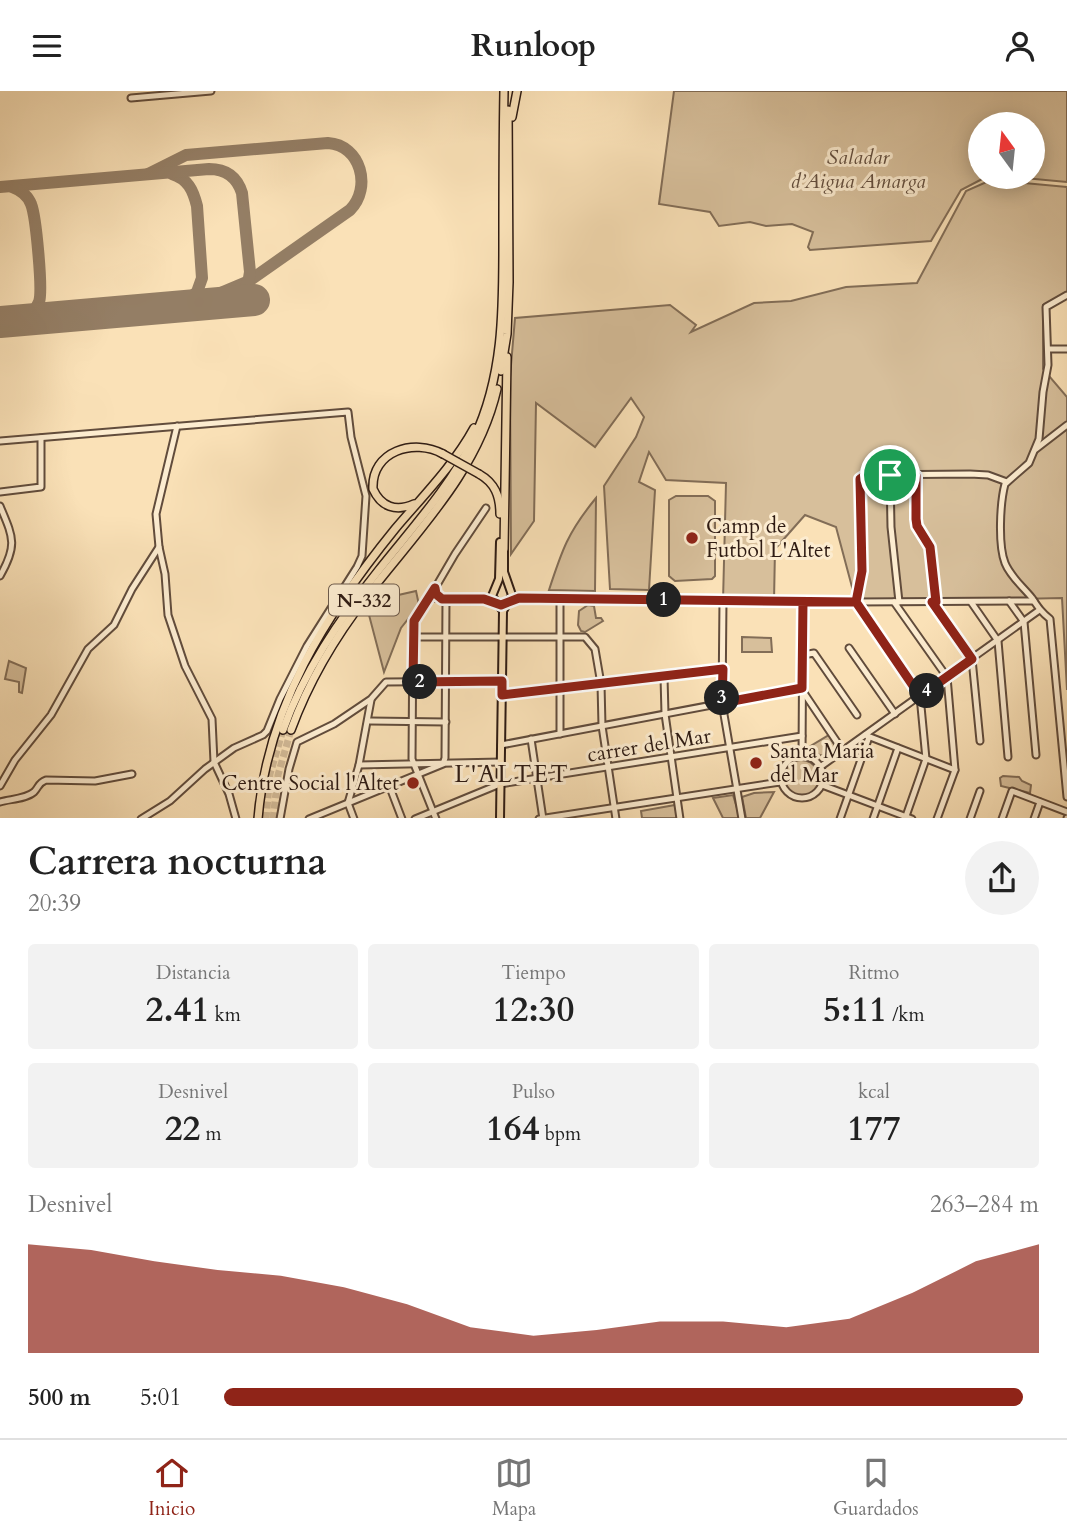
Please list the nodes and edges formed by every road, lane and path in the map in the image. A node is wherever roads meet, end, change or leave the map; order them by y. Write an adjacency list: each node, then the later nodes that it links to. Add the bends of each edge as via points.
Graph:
1 (211, 91): 4 (street)
2 (517, 91): 5 (highway)
3 (506, 92): 5 (highway, N-332); 10 (highway, N-332, via 503,316)
4 (131, 98)
5 (510, 174): 7 (highway, N-332)
6 (1067, 295): 8 (street, via 1046,307)
7 (507, 334): 10 (highway, N-332, via 494,401 466,467 332,645 287,730 297,695 326,643 450,480); 23 (highway)
8 (1048, 349): 9 (street); 15 (street)
9 (1067, 349)
10 (489, 400): 20 (highway, via 466,441)
11 (1067, 425): 15 (street)
12 (177, 426): 13 (street); 24 (street, via 156,514); 85 (street, via 348,412 366,496 362,557 307,646 267,731)
13 (41, 438): 14 (street); 19 (street, via 41,487)
14 (0, 441)
15 (1036, 449): 18 (street, via 1026,467)
16 (890, 475): 17 (street); 37 (street, via 860,479 862,571); 38 (street)
17 (916, 476): 18 (street, via 988,475); 39 (street, via 917,526 930,547)
18 (1007, 482): 32 (street, via 1002,511 1004,560)
19 (0, 492)
20 (418, 502): 23 (highway, bridge, via 401,508 383,503 373,489 376,469 405,447 443,454 490,482 498,495); 115 (highway, via 344,596 297,676 272,736)
21 (0, 506): 25 (street, via 13,541)
22 (486, 508): 26 (street)
23 (502, 545): 27 (main road); 33 (main road)
24 (159, 548): 85 (street, via 168,615 185,666 212,719); 100 (street, via 114,625 88,649 51,715)
25 (0, 576)
26 (435, 588): 28 (street); 30 (street)
27 (510, 590): 29 (street); 33 (main road); 33 (main road, via 503,586)
28 (429, 598): 30 (street); 43 (street, via 414,621)
29 (519, 598): 31 (street); 33 (street)
30 (444, 599): 33 (street); 44 (street)
31 (560, 599): 34 (street); 46 (street)
32 (1032, 599): 35 (street); 41 (street)
33 (500, 600): 45 (main road)
34 (723, 601): 36 (street); 51 (street)
35 (1009, 601): 40 (street); 42 (street)
36 (803, 602): 37 (street); 49 (street)
37 (856, 602): 38 (street); 61 (street)
38 (896, 602): 39 (street); 53 (street)
39 (934, 602): 40 (street); 50 (street)
40 (971, 602): 47 (street)
41 (1038, 611): 42 (street); 104 (street, via 1050,619)
42 (1024, 622): 47 (street); 80 (street)
43 (413, 637): 44 (street); 56 (street)
44 (446, 637): 45 (street); 54 (street)
45 (502, 638): 46 (street); 55 (main road)
46 (559, 638): 57 (street, via 590,640); 58 (street)
47 (998, 641): 50 (street); 83 (street)
48 (849, 648): 65 (street)
49 (803, 655): 59 (street); 66 (street, via 814,653)
50 (972, 659): 53 (street); 75 (street)
51 (723, 669): 52 (street); 63 (street)
52 (664, 677): 57 (street); 64 (street)
53 (947, 677): 61 (street); 92 (street)
54 (446, 681): 55 (street); 56 (street); 69 (street)
55 (502, 681): 60 (main road)
56 (413, 682): 62 (street, via 386,682); 68 (street)
57 (601, 684): 58 (street); 70 (street)
58 (559, 689): 60 (street); 71 (street)
59 (802, 689): 63 (street); 72 (street); 79 (street)
60 (502, 695): 76 (main road)
61 (920, 696): 65 (street); 84 (street)
62 (371, 699): 89 (street); 116 (street, via 297,742)
63 (722, 703): 64 (street); 77 (street)
64 (665, 714): 70 (street); 82 (street)
65 (895, 714): 73 (street)
66 (857, 715)
67 (370, 721): 68 (street)
68 (412, 721): 69 (street); 87 (street)
69 (446, 722): 88 (street)
70 (602, 726): 71 (street); 90 (street)
71 (560, 734): 74 (street)
72 (802, 736): 77 (street, carrer del Mar); 81 (street)
73 (867, 736): 78 (street); 79 (street); 103 (street)
74 (531, 739): 76 (street); 95 (street)
75 (980, 741)
76 (501, 745): 86 (main road)
77 (730, 747): 82 (street, carrer del Mar); 101 (street)
78 (898, 748): 84 (street); 109 (street)
79 (843, 751): 91 (street)
80 (1036, 755)
81 (802, 756): 91 (street); 96 (street, via 784,765)
82 (671, 757): 90 (street, carrer del Mar); 105 (street)
83 (1009, 757)
84 (926, 759): 92 (street); 129 (street)
85 (214, 762): 113 (street, via 170,801); 114 (street)
86 (501, 762): 88 (street); 97 (main road)
87 (414, 764): 88 (street); 89 (street); 93 (street)
88 (443, 764): 93 (street)
89 (359, 765): 108 (street)
90 (608, 767): 95 (street, carrer del Mar); 110 (street)
91 (820, 767): 99 (street)
92 (955, 770): 130 (street)
93 (418, 773): 98 (street); 111 (street)
94 (132, 774): 106 (street, via 95,781 46,780 28,795)
95 (537, 778): 97 (street, carrer del Mar); 123 (street)
96 (780, 782): 99 (street, via 798,799 811,797); 101 (street)
97 (500, 784): 111 (street, carrer del Mar); 122 (main road)
98 (389, 785): 108 (street); 119 (street)
99 (822, 785): 103 (street)
100 (0, 786)
101 (736, 789): 105 (street); 126 (street)
102 (980, 791): 131 (street)
103 (849, 795): 109 (street); 127 (street)
104 (1067, 797)
105 (677, 798): 110 (street); 125 (street)
106 (0, 802)
107 (1040, 802): 112 (street); 132 (street, via 1012,791); 133 (street)
108 (348, 803): 117 (street); 118 (street)
109 (877, 806): 128 (street); 129 (street)
110 (615, 807): 123 (street); 124 (street)
111 (433, 811): 120 (street, carrer del Mar); 121 (street)
112 (1067, 816)
113 (141, 818)
114 (236, 818)
115 (258, 818)
116 (280, 818)
117 (309, 818)
118 (354, 818)
119 (402, 818)
120 (415, 818)
121 (436, 818)
122 (500, 818)
123 (542, 818)
124 (616, 818)
125 (680, 818)
126 (742, 818)
127 (840, 818)
128 (873, 818)
129 (907, 818)
130 (937, 818)
131 (970, 818)
132 (1002, 818)
133 (1034, 818)

